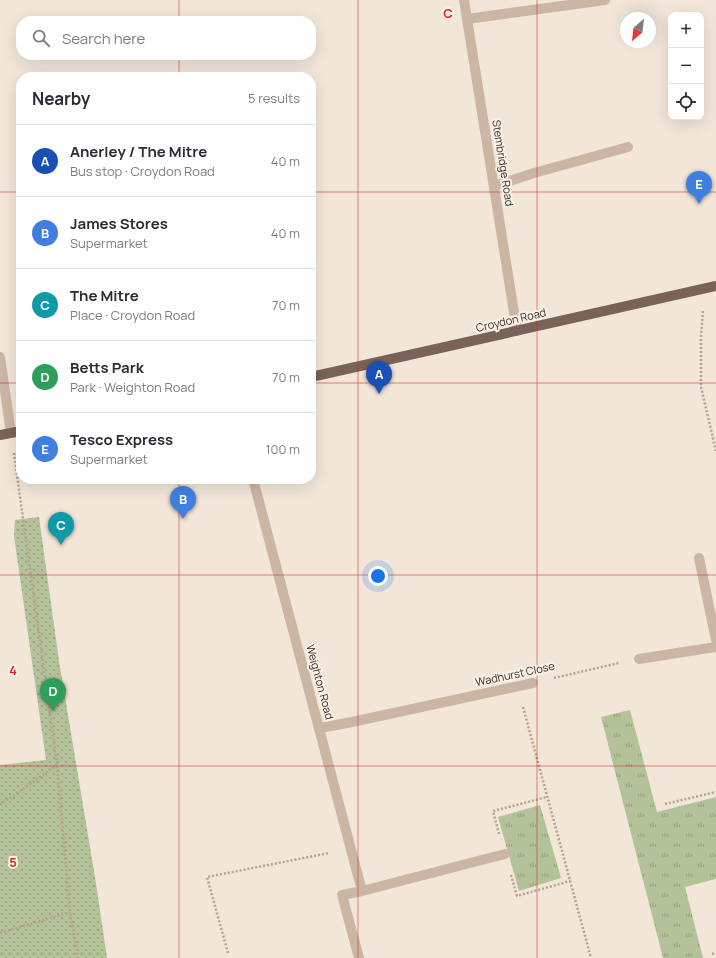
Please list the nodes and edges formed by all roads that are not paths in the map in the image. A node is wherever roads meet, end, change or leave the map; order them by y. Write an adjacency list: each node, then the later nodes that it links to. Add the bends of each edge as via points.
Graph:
1 (464, 0): 3 (street, Stembridge Road)
2 (605, 0): 3 (street)
3 (467, 19): 5 (street, Stembridge Road)
4 (628, 147): 5 (street)
5 (494, 186): 7 (street, Stembridge Road)
6 (716, 286): 7 (main road, Croydon Road)
7 (517, 331): 9 (main road, Croydon Road)
8 (0, 358): 10 (street)
9 (316, 376)
10 (16, 432): 11 (main road)
11 (0, 435)
12 (254, 484): 18 (street, Weighton Road)
13 (699, 558): 14 (street)
14 (716, 640)
15 (716, 647): 16 (street)
16 (639, 659)
17 (533, 683): 18 (street, Wadhurst Close)
18 (320, 728): 20 (street, Weighton Road)
19 (505, 854): 20 (street)
20 (362, 891): 21 (street, via 342,895)
21 (358, 958)

